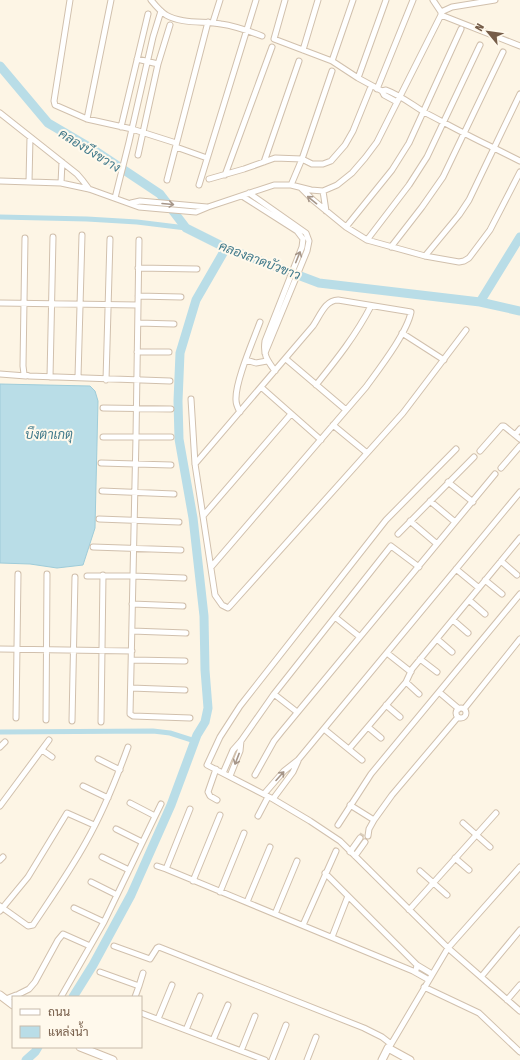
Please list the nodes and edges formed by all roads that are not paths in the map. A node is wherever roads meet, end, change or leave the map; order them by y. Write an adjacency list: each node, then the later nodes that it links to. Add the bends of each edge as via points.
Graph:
1 (70, 0): 40 (street, via 54,103)
2 (111, 0): 40 (street)
3 (151, 0): 13 (street)
4 (218, 0): 16 (street)
5 (256, 0): 19 (street)
6 (285, 0): 24 (street, via 274,39)
7 (318, 0): 24 (street)
8 (353, 0): 27 (street)
9 (386, 0): 32 (street)
10 (413, 0): 34 (street)
11 (433, 0): 15 (street)
12 (495, 0): 15 (street, via 452,7)
13 (161, 11): 16 (street, via 172,18 190,22); 28 (street)
14 (148, 14): 26 (street)
15 (441, 14): 22 (street); 36 (street)
16 (210, 22): 19 (street); 47 (street)
17 (170, 25): 30 (street)
18 (461, 29): 38 (street)
19 (246, 30): 20 (street); 50 (street)
20 (262, 36)
21 (480, 46): 41 (street)
22 (520, 46)
23 (272, 47): 56 (street)
24 (303, 50): 27 (street)
25 (503, 52): 45 (street)
26 (137, 59): 28 (street); 42 (street)
27 (332, 60): 32 (street)
28 (147, 61): 30 (street); 43 (street)
29 (299, 61): 54 (street)
30 (158, 64): 44 (street)
31 (332, 71): 51 (street)
32 (358, 78): 34 (street)
33 (370, 89): 51 (street, via 353,131 338,155 332,161 323,164 312,164)
34 (380, 90): 36 (street); 37 (street)
35 (520, 94): 48 (street)
36 (400, 96): 37 (street); 38 (street)
37 (397, 102): 66 (street, via 377,142 352,174)
38 (424, 111): 41 (street); 73 (street, via 400,159)
39 (0, 113): 46 (street)
40 (87, 119): 42 (street)
41 (443, 122): 45 (street); 79 (street, via 417,174)
42 (121, 126): 43 (street)
43 (132, 129): 44 (street); 69 (street)
44 (143, 132): 47 (street); 49 (street)
45 (464, 134): 48 (street); 80 (street, via 432,194)
46 (30, 137): 53 (street); 60 (street)
47 (176, 145): 50 (street); 58 (street)
48 (494, 148): 52 (street); 81 (street, via 469,200)
49 (138, 155)
50 (207, 158): 62 (street)
51 (302, 159): 54 (street, via 275,158); 63 (street)
52 (520, 161)
53 (62, 162): 61 (street); 65 (street, via 84,181)
54 (264, 162): 56 (street)
55 (520, 172): 81 (street, via 490,230 469,258 459,262)
56 (225, 175): 57 (street)
57 (209, 179)
58 (167, 180)
59 (0, 181): 60 (street)
60 (29, 182): 61 (street)
61 (61, 183): 65 (street)
62 (199, 185)
63 (291, 185): 64 (street); 67 (street, via 274,185)
64 (300, 188): 66 (street); 72 (street, one-way to 64)
65 (89, 189): 69 (street)
66 (323, 191): 72 (street)
67 (249, 193): 68 (street); 92 (street, via 307,234 309,245)
68 (242, 196): 71 (street); 92 (street, one-way to 68, via 302,247 301,235)
69 (115, 198): 70 (street)
70 (140, 204): 71 (street, one-way to 71); 71 (street, via 196,212)
71 (208, 207)
72 (326, 211): 73 (street)
73 (346, 227): 79 (street)
74 (82, 235): 89 (street)
75 (25, 238): 87 (street)
76 (53, 238): 88 (street)
77 (110, 239): 90 (street)
78 (139, 240): 82 (street)
79 (367, 240): 80 (street)
80 (391, 247): 81 (street)
81 (425, 256)
82 (138, 268): 83 (street); 84 (street)
83 (197, 269)
84 (138, 296): 85 (street); 91 (street)
85 (181, 297)
86 (0, 303): 87 (street)
87 (23, 303): 88 (street); 107 (street, via 23,372)
88 (51, 303): 89 (street); 108 (street)
89 (80, 304): 90 (street); 109 (street)
90 (108, 305): 91 (street); 110 (street)
91 (138, 305): 95 (street)
92 (282, 306): 104 (street, via 265,341)
93 (371, 306): 98 (street, via 411,312); 101 (street, via 338,300 330,302); 113 (street, via 342,353)
94 (260, 322): 102 (street)
95 (138, 323): 96 (street); 99 (street)
96 (174, 324)
97 (466, 330): 103 (street)
98 (402, 333): 103 (street); 119 (street, via 366,388)
99 (137, 352): 100 (street); 111 (street)
100 (169, 352)
101 (286, 359): 105 (street); 113 (street)
102 (246, 360): 104 (street, via 256,364); 120 (street, via 235,400)
103 (444, 360): 132 (street, via 403,413)
104 (267, 361): 105 (street)
105 (275, 371): 114 (street)
106 (0, 374): 107 (street)
107 (26, 376): 108 (street)
108 (50, 377): 109 (street)
109 (78, 378): 110 (street)
110 (106, 380): 111 (street)
111 (137, 381): 112 (street); 117 (street)
112 (170, 381)
113 (316, 385): 119 (street)
114 (261, 387): 120 (street); 121 (street)
115 (191, 400): 136 (street)
116 (103, 408): 117 (street)
117 (136, 408): 118 (street); 125 (street)
118 (171, 409)
119 (346, 410): 122 (street)
120 (240, 412): 136 (street)
121 (291, 414): 128 (street); 147 (street)
122 (333, 425): 128 (street); 132 (street)
123 (520, 429): 127 (street)
124 (103, 437): 125 (street)
125 (136, 437): 126 (street); 135 (street)
126 (171, 437)
127 (518, 437): 131 (street, via 502,426)
128 (321, 440): 160 (street)
129 (520, 446): 138 (street)
130 (456, 449): 230 (street, via 386,520 256,684 220,737 210,758 207,765)
131 (480, 450)
132 (367, 453): 160 (street, via 228,608 222,605 215,595)
133 (474, 457): 140 (street)
134 (101, 463): 135 (street)
135 (135, 464): 137 (street); 143 (street)
136 (195, 464): 147 (street)
137 (171, 465)
138 (501, 468)
139 (495, 474): 146 (street)
140 (448, 482): 145 (street); 146 (street)
141 (102, 491): 143 (street)
142 (520, 492): 162 (street)
143 (134, 493): 144 (street); 149 (street)
144 (174, 494)
145 (430, 501): 150 (street); 152 (street)
146 (473, 502): 152 (street)
147 (203, 516): 160 (street)
148 (99, 519): 149 (street)
149 (134, 520): 151 (street); 157 (street)
150 (410, 521): 153 (street); 155 (street)
151 (179, 522)
152 (456, 522): 155 (street)
153 (398, 534)
154 (519, 540): 159 (street)
155 (437, 544): 161 (street)
156 (93, 547): 157 (street)
157 (133, 548): 158 (street); 168 (street)
158 (181, 550)
159 (501, 561): 166 (street); 171 (street)
160 (212, 566)
161 (418, 567): 179 (street, via 391,546); 184 (street)
162 (456, 569): 172 (street); 194 (street)
163 (18, 574): 188 (street)
164 (47, 574): 189 (street)
165 (103, 575): 167 (street); 168 (street); 191 (street)
166 (517, 575)
167 (87, 576)
168 (133, 576): 170 (street); 176 (street)
169 (75, 577): 190 (street)
170 (184, 578)
171 (485, 580): 172 (street); 173 (street)
172 (479, 588): 175 (street)
173 (502, 594)
174 (520, 594): 203 (street)
175 (469, 600): 178 (street); 180 (street)
176 (132, 604): 177 (street); 181 (street)
177 (183, 606)
178 (485, 614)
179 (335, 617): 184 (street); 204 (street)
180 (453, 620): 183 (street); 185 (street)
181 (132, 632): 182 (street); 192 (street)
182 (186, 633)
183 (468, 633)
184 (360, 637): 208 (street)
185 (437, 639): 193 (street); 195 (street)
186 (520, 639): 207 (street)
187 (0, 649): 188 (street)
188 (18, 650): 189 (street); 211 (street)
189 (47, 650): 190 (street); 213 (street)
190 (74, 651): 191 (street); 214 (street)
191 (102, 651): 192 (street); 215 (street)
192 (132, 651): 196 (street)
193 (452, 652)
194 (387, 653): 198 (street); 217 (street)
195 (420, 659): 198 (street); 199 (street)
196 (132, 660): 197 (street); 201 (street)
197 (185, 661)
198 (410, 672): 200 (street)
199 (437, 672)
200 (406, 682): 205 (street); 206 (street)
201 (131, 688): 202 (street); 212 (street, via 131,716)
202 (185, 690)
203 (439, 692): 207 (street); 241 (street, via 371,774)
204 (274, 694): 208 (street); 220 (street)
205 (419, 694)
206 (386, 705): 209 (street); 216 (street)
207 (461, 709): 210 (street, via 456,713); 210 (street, via 465,711 465,716)
208 (297, 712): 233 (street, via 274,740)
209 (400, 717)
210 (458, 717): 248 (street)
211 (16, 718)
212 (190, 718)
213 (46, 720)
214 (72, 720)
215 (100, 722)
216 (368, 727): 218 (street); 225 (street)
217 (324, 729): 225 (street); 228 (street)
218 (381, 738)
219 (49, 740): 224 (street)
220 (241, 741): 232 (street, via 233,750); 234 (street, one-way to 234, via 240,751)
221 (5, 742): 222 (street)
222 (0, 747)
223 (128, 747): 231 (street)
224 (42, 750): 226 (street); 242 (street)
225 (349, 750): 229 (street)
226 (52, 757)
227 (98, 759): 231 (street)
228 (298, 760): 236 (street, one-way to 228, via 284,771); 236 (street, via 293,772)
229 (362, 760)
230 (216, 769): 232 (street); 238 (street, via 208,792)
231 (120, 770): 237 (street)
232 (223, 773): 234 (street)
233 (254, 775)
234 (230, 776): 236 (street)
235 (83, 786): 237 (street)
236 (268, 797): 247 (street); 264 (street, via 340,841)
237 (108, 798): 250 (street)
238 (218, 800)
239 (130, 803): 246 (street)
240 (161, 804): 246 (street)
241 (350, 805): 248 (street); 251 (street)
242 (0, 806)
243 (190, 809): 271 (street)
244 (496, 813): 256 (street)
245 (220, 814): 276 (street)
246 (155, 816): 259 (street)
247 (258, 816)
248 (374, 820): 253 (street)
249 (463, 823): 256 (street)
250 (94, 825): 284 (street, via 68,813 28,877); 284 (street, via 67,874 33,925 28,926)
251 (338, 825)
252 (116, 829): 259 (street)
253 (369, 829): 255 (street); 257 (street)
254 (244, 832): 279 (street)
255 (363, 832)
256 (476, 835): 261 (street); 267 (street)
257 (368, 836)
258 (360, 838): 264 (street)
259 (142, 842): 272 (street)
260 (365, 842): 265 (street)
261 (490, 846)
262 (270, 847): 283 (street)
263 (336, 851): 275 (street)
264 (350, 852): 265 (street)
265 (355, 856): 286 (street)
266 (102, 857): 272 (street)
267 (455, 858): 273 (street); 278 (street)
268 (297, 861): 287 (street)
269 (157, 866): 271 (street)
270 (520, 867): 294 (street)
271 (166, 869): 276 (street)
272 (129, 870): 280 (street)
273 (469, 870)
274 (420, 871): 278 (street)
275 (325, 873): 282 (street); 289 (street)
276 (193, 881): 279 (street)
277 (91, 882): 280 (street)
278 (433, 883): 281 (street); 286 (street)
279 (220, 892): 283 (street)
280 (117, 895): 288 (street)
281 (447, 895)
282 (348, 896): 291 (street); 295 (street)
283 (247, 902): 287 (street)
284 (1, 908)
285 (74, 908): 288 (street)
286 (409, 910): 294 (street)
287 (275, 914): 289 (street)
288 (104, 922): 292 (street)
289 (303, 925): 291 (street)
290 (520, 930): 300 (street)
291 (332, 937): 296 (street)
292 (90, 946): 306 (street); 309 (street, via 63,934 35,982 17,994)
293 (114, 946): 321 (street, via 150,959 159,947 364,1028 382,1037)
294 (448, 948): 299 (street); 300 (street)
295 (417, 965): 296 (street); 299 (street)
296 (413, 971): 301 (street)
297 (100, 972): 304 (street)
298 (143, 973): 304 (street)
299 (432, 974): 301 (street)
300 (481, 977): 310 (street)
301 (429, 980): 305 (street)
302 (172, 985): 316 (street)
303 (520, 985): 310 (street)
304 (139, 986): 307 (street)
305 (424, 987): 321 (street); 324 (street, via 479,1013)
306 (62, 996)
307 (135, 996)
308 (200, 996): 318 (street)
309 (2, 998): 311 (street)
310 (507, 1000): 313 (street)
311 (12, 1004)
312 (228, 1005): 320 (street)
313 (520, 1011)
314 (142, 1013): 316 (street)
315 (255, 1016): 323 (street)
316 (158, 1019): 318 (street)
317 (286, 1025): 327 (street)
318 (186, 1030): 320 (street)
319 (316, 1037): 328 (street)
320 (213, 1040): 323 (street)
321 (390, 1046): 329 (street); 330 (street)
322 (83, 1048): 325 (street)
323 (241, 1051): 326 (street)
324 (520, 1052)
325 (113, 1060)
326 (265, 1060)
327 (272, 1060)
328 (307, 1060)
329 (382, 1060)
330 (410, 1060)

